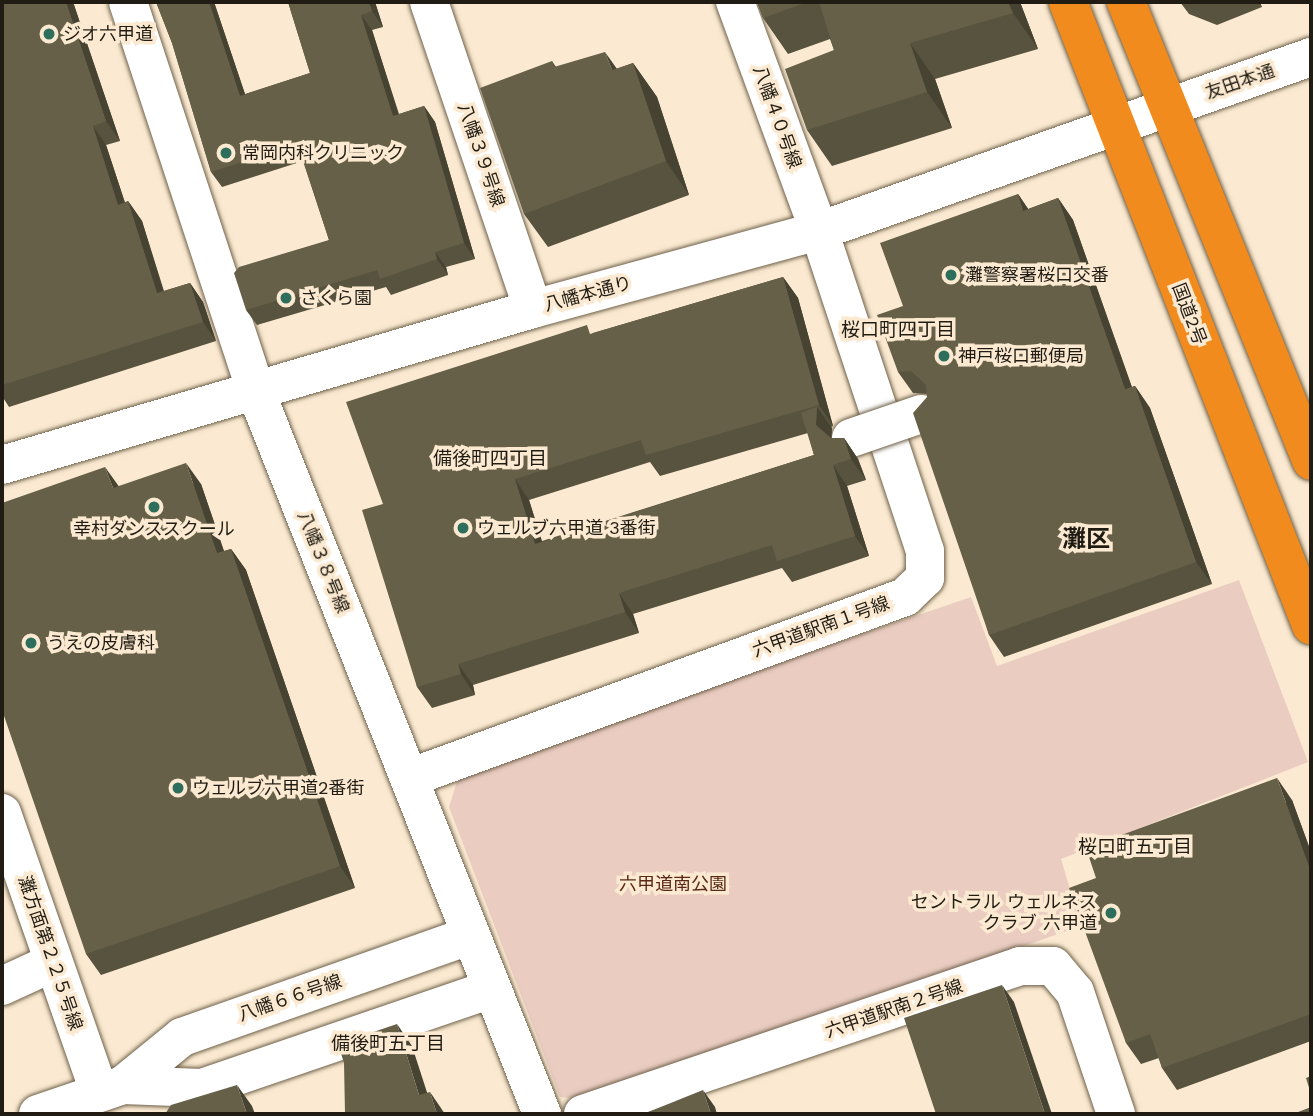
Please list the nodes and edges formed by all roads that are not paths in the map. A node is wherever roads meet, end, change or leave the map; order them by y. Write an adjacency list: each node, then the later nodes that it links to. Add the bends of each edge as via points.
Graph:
1 (128, 2): 11 (street, 八幡３８号線)
2 (429, 2): 10 (street, 八幡３９号線)
3 (735, 2): 9 (street, 八幡４０号線)
4 (1068, 2): 8 (highway, 国道2号)
5 (1126, 2): 7 (highway)
6 (1311, 57): 7 (street, 友田本通)
7 (1168, 107): 8 (street, 八幡本通り); 14 (highway)
8 (1116, 128): 9 (street, 八幡本通り); 16 (highway, 国道2号)
9 (819, 231): 10 (street, 八幡本通り); 17 (street, 六甲道駅南１号線, via 925,551 925,578 905,597)
10 (533, 309): 11 (street, 八幡本通り)
11 (256, 392): 15 (street, 八幡本通り); 17 (street, 八幡３８号線)
12 (921, 414): 13 (street, bridge)
13 (851, 438)
14 (1311, 461)
15 (2, 465)
16 (1311, 625)
17 (409, 778): 19 (street, 八幡３８号線)
18 (2, 813): 20 (street, 灘方面第２２５号線)
19 (471, 935): 22 (street, 八幡３８号線); 23 (street, 八幡６６号線, via 182,1037)
20 (52, 963): 21 (street); 23 (street, 灘方面第２２５号線)
21 (5, 981)
22 (491, 989): 23 (street, 八幡６６号線, via 202,1088); 25 (street, 八幡３８号線)
23 (111, 1088): 24 (street, 八幡６６号線)
24 (38, 1114)
25 (542, 1114)
26 (583, 1114): 27 (street, 六甲道駅南２号線, via 1020,966 1053,966 1075,992)
27 (1116, 1114)

